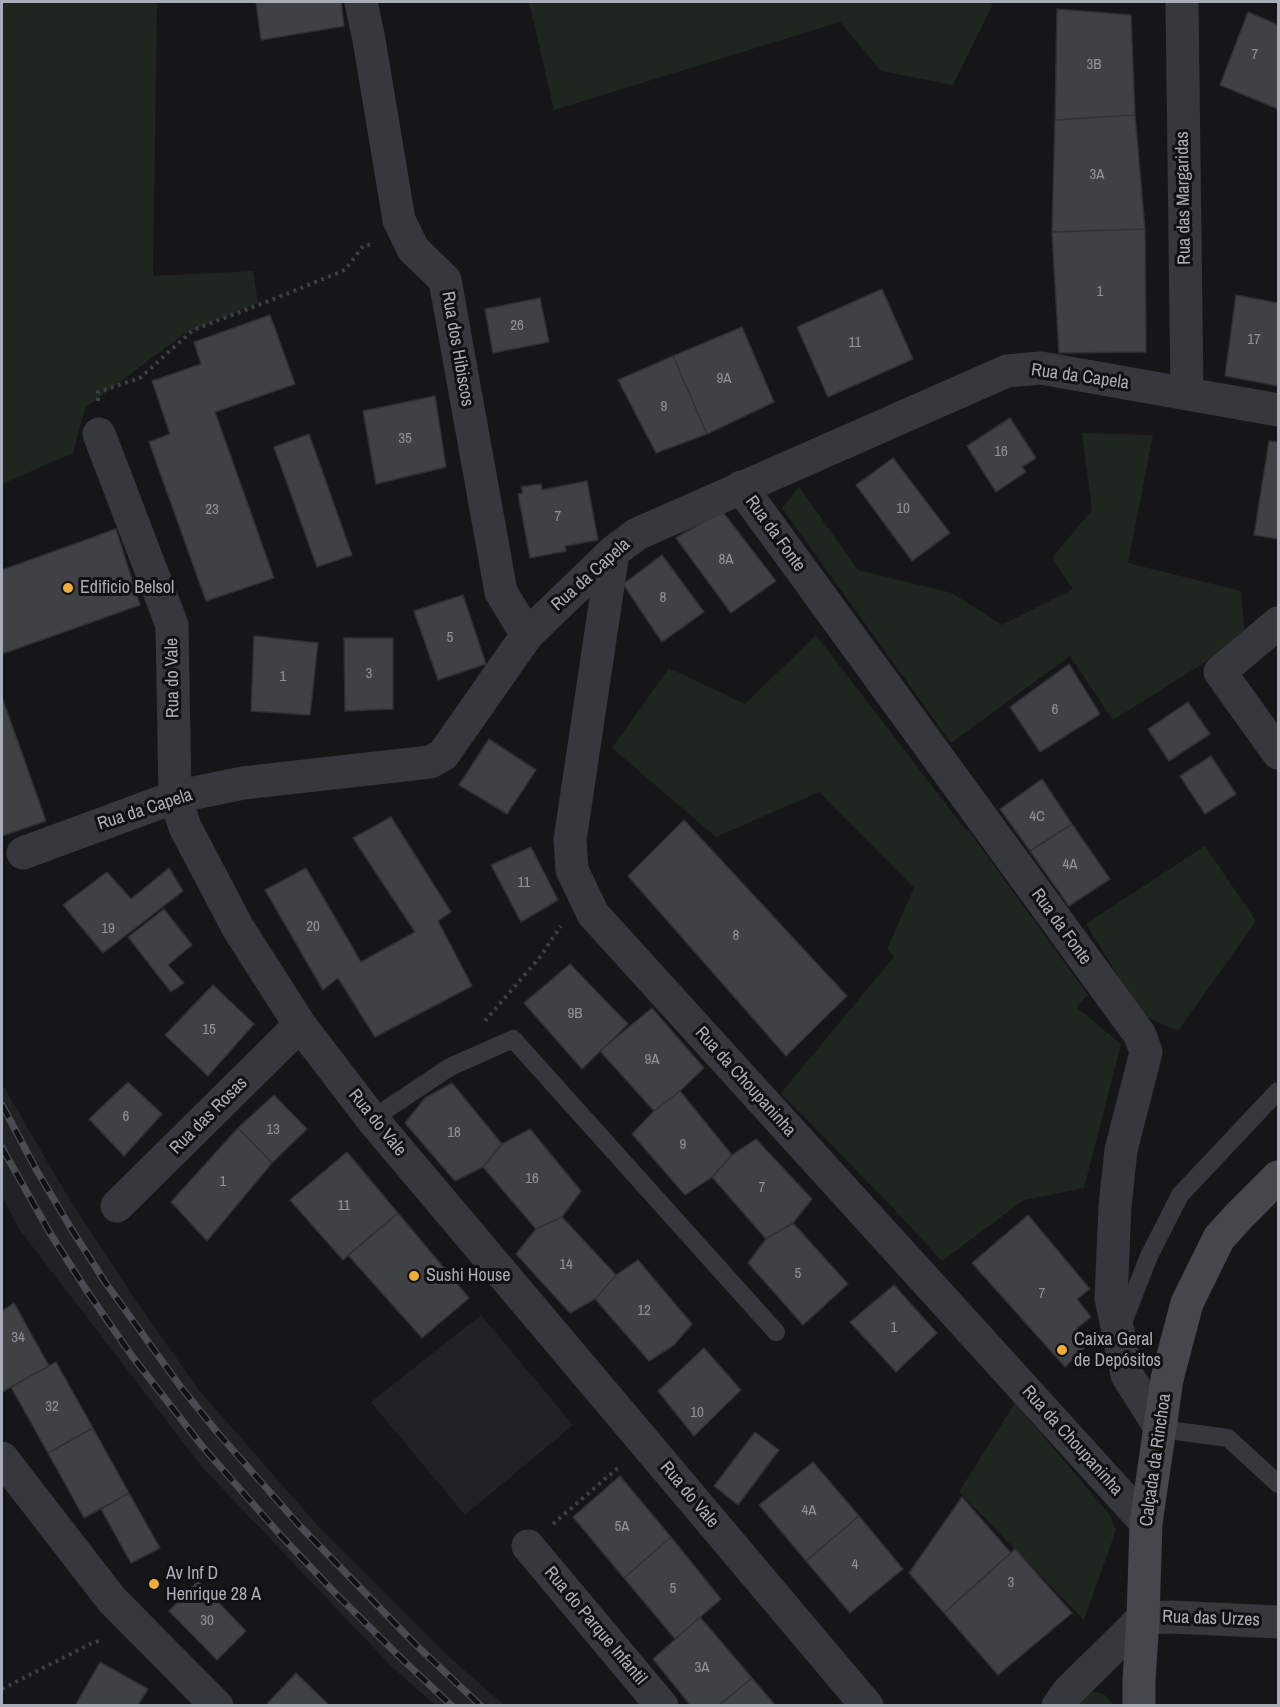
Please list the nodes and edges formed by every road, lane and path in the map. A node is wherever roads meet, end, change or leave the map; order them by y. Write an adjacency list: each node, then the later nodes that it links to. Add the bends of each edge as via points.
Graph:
1 (361, 2): 3 (street, Rua dos Hibiscos, via 399,220)
2 (1182, 2): 4 (street, Rua das Margaridas)
3 (407, 235): 6 (path, via 363,246 345,270 193,330 140,378 98,392); 10 (street, Rua dos Hibiscos, via 413,249 445,280 501,592)
4 (1187, 394): 5 (street, Rua da Capela); 7 (street, Rua da Capela, via 1041,368 1007,371)
5 (1278, 410)
6 (99, 434): 12 (street, Rua do Vale, via 172,625)
7 (741, 487): 8 (street, Rua da Capela, via 637,534); 22 (street, Rua da Fonte, via 1140,1035 1146,1052 1121,1150 1115,1206 1111,1298)
8 (613, 552): 10 (street, Rua da Capela); 14 (street, Rua da Choupaninha, via 570,840 572,870)
9 (1278, 623): 11 (street, via 1220,672)
10 (527, 635): 12 (street, Rua da Capela, via 443,756 430,762 243,783)
11 (1278, 753)
12 (175, 797): 13 (street, Rua da Capela); 16 (street, Rua do Vale, via 185,827 238,928)
13 (23, 853)
14 (585, 897): 15 (path); 27 (street, Rua da Choupaninha, via 593,914)
15 (483, 1024)
16 (300, 1025): 18 (street, Rua do Vale); 20 (street, Rua das Rosas)
17 (1278, 1091): 22 (lane, via 1180,1195 1149,1256)
18 (372, 1119): 21 (lane, via 450,1067 513,1039); 24 (street, Rua do Vale)
19 (1278, 1177): 23 (street, Calçada da Rinchoa, via 1219,1238 1199,1277 1187,1303 1167,1379)
20 (117, 1206)
21 (776, 1332)
22 (1118, 1332): 23 (street, Rua da Fonte, via 1127,1375)
23 (1161, 1429): 26 (lane, via 1228,1438); 27 (street, Calçada da Rinchoa)
24 (646, 1443): 28 (path); 35 (street, Rua do Vale)
25 (2, 1458): 31 (street, via 112,1600)
26 (1278, 1484)
27 (1146, 1523): 29 (street, Calçada da Rinchoa)
28 (528, 1546): 34 (street, Rua do Parque Infantil)
29 (1143, 1618): 30 (street, Rua das Urzes); 36 (street); 37 (street, Calçada da Rinchoa)
30 (1278, 1622)
31 (140, 1628): 32 (path, via 92,1643); 33 (street)
32 (2, 1689)
33 (217, 1706)
34 (662, 1706)
35 (867, 1706)
36 (1058, 1706)
37 (1139, 1706)

